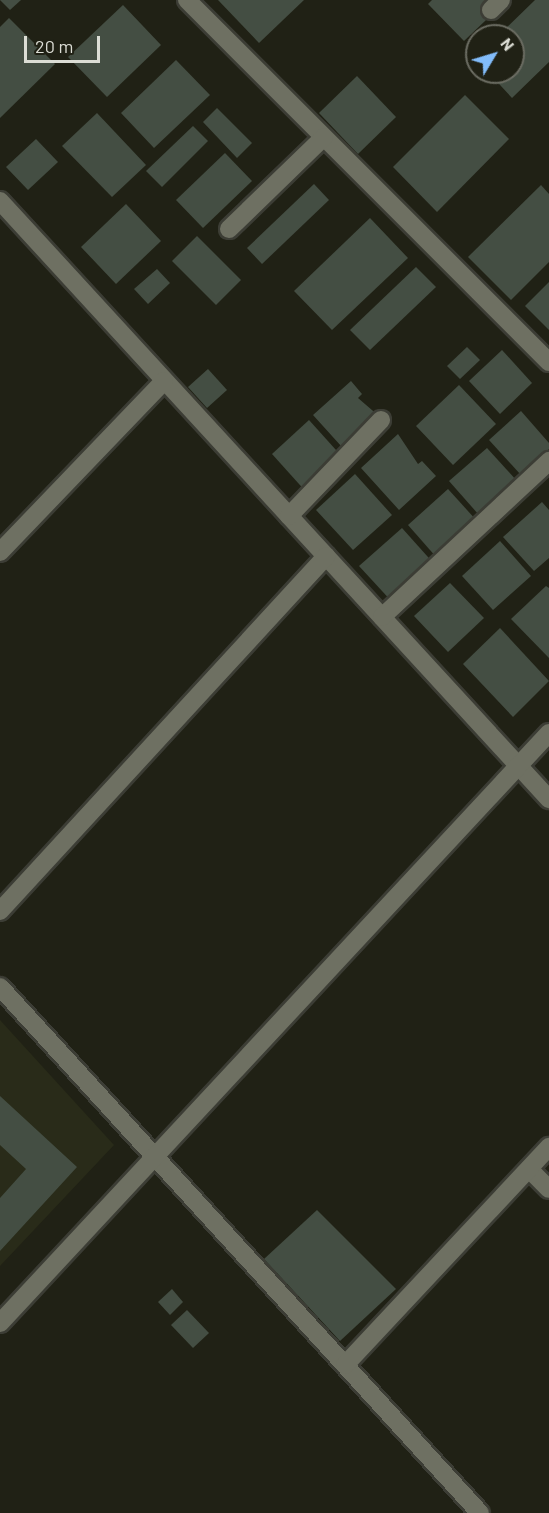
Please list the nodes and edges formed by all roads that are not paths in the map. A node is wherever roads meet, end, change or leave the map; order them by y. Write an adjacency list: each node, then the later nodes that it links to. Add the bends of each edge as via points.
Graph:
1 (187, 0): 2 (street)
2 (324, 137): 4 (street); 5 (street)
3 (0, 201): 6 (street)
4 (229, 229)
5 (549, 362)
6 (164, 381): 9 (street); 10 (street)
7 (381, 420): 9 (street)
8 (549, 461): 12 (street)
9 (289, 516): 11 (street)
10 (0, 552)
11 (326, 556): 12 (street); 16 (street)
12 (382, 617): 14 (street)
13 (549, 733): 14 (street)
14 (519, 766): 15 (street); 19 (street)
15 (549, 800)
16 (0, 911)
17 (0, 987): 19 (street)
18 (549, 1147): 20 (street)
19 (155, 1157): 22 (street); 23 (street)
20 (529, 1169): 21 (street); 23 (street)
21 (549, 1189)
22 (0, 1323)
23 (345, 1365): 24 (street)
24 (480, 1513)

